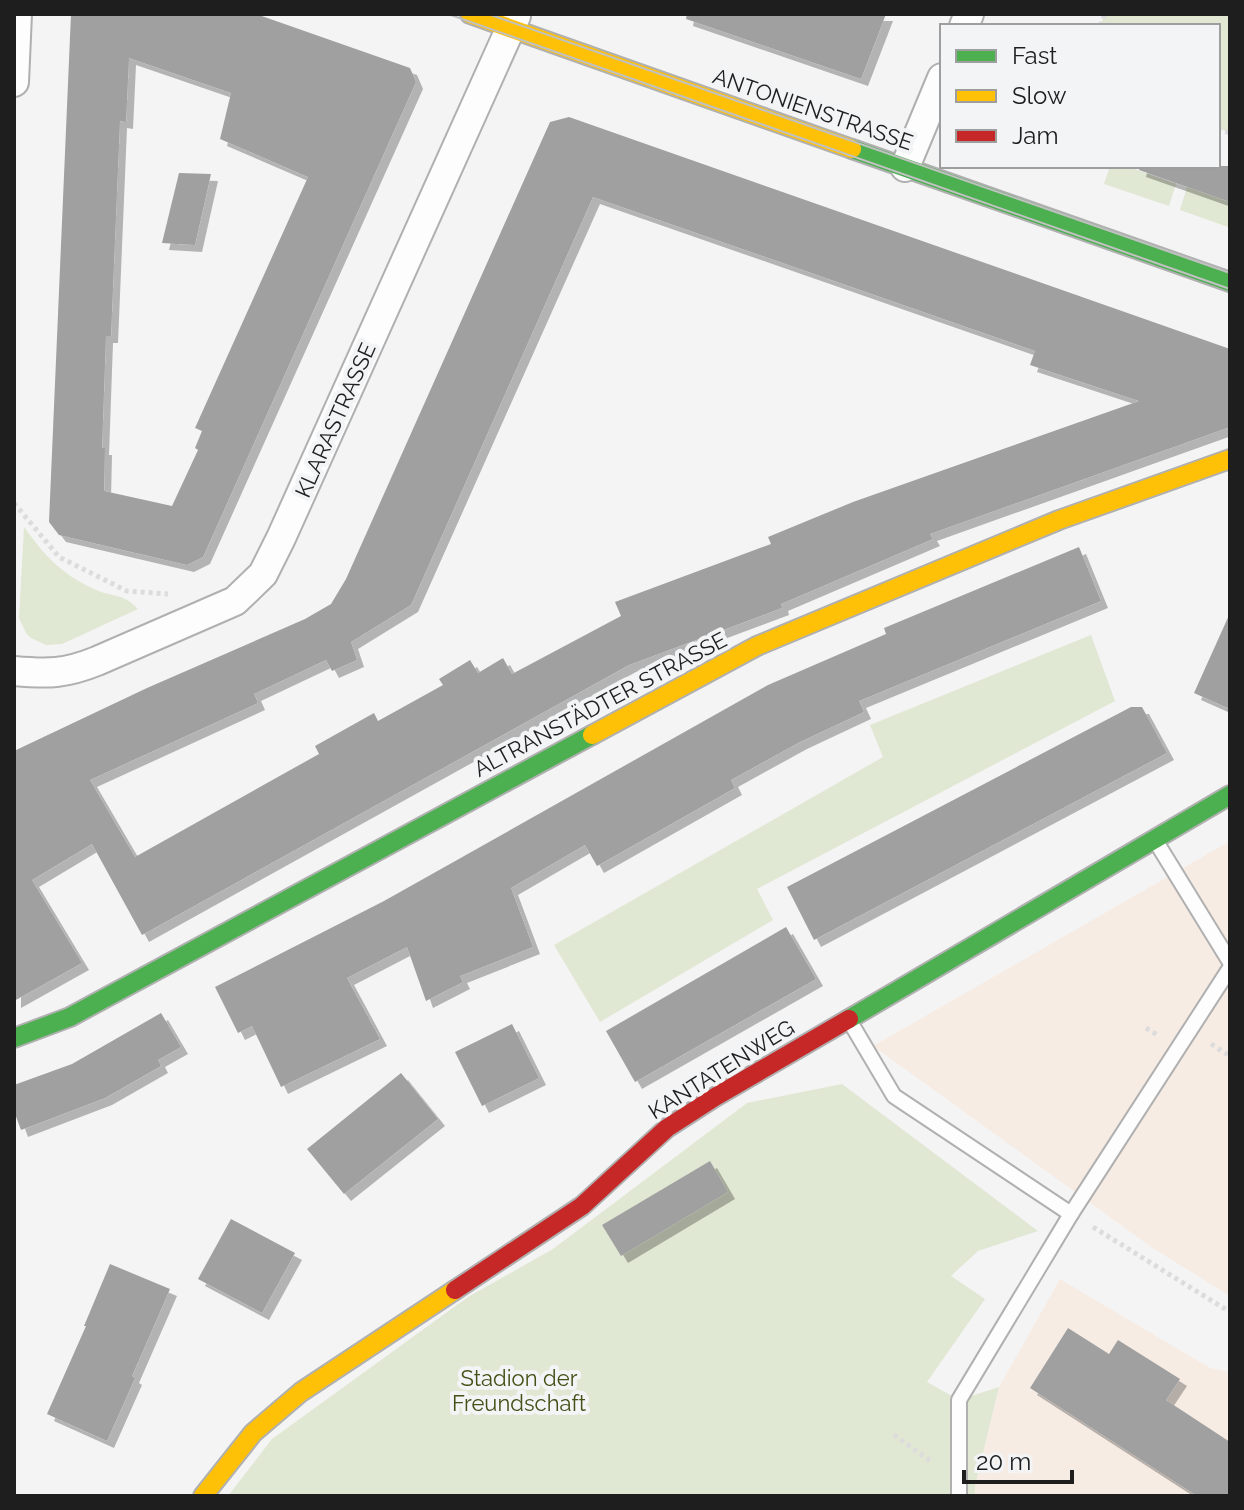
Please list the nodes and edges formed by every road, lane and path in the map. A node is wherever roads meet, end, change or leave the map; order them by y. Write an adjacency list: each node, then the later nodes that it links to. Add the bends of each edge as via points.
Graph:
1 (17, 14): 4 (street)
2 (470, 14): 3 (street, ANTONIENSTRASSE)
3 (514, 21): 6 (street, ANTONIENSTRASSE); 11 (street, KLARASTRASSE, via 263,574 235,601 86,666 49,674)
4 (14, 82)
5 (940, 83): 6 (street)
6 (905, 167): 7 (street, ANTONIENSTRASSE)
7 (1230, 282)
8 (1230, 459): 16 (street, ALTRANSTÄDTER STRASSE, via 1059,520 757,646 70,1017)
9 (14, 503): 10 (path, via 59,557 127,591)
10 (173, 595)
11 (14, 671)
12 (1230, 795): 13 (street, KANTATENWEG)
13 (1155, 840): 14 (lane); 15 (street, KANTATENWEG)
14 (1230, 965): 17 (lane)
15 (849, 1019): 17 (lane, via 894,1096); 21 (street, KANTATENWEG, via 667,1128 582,1206 301,1392 253,1433)
16 (14, 1038)
17 (1071, 1214): 18 (path); 20 (lane, via 959,1400)
18 (1230, 1312)
19 (894, 1435): 20 (path)
20 (959, 1489)
21 (203, 1496)

